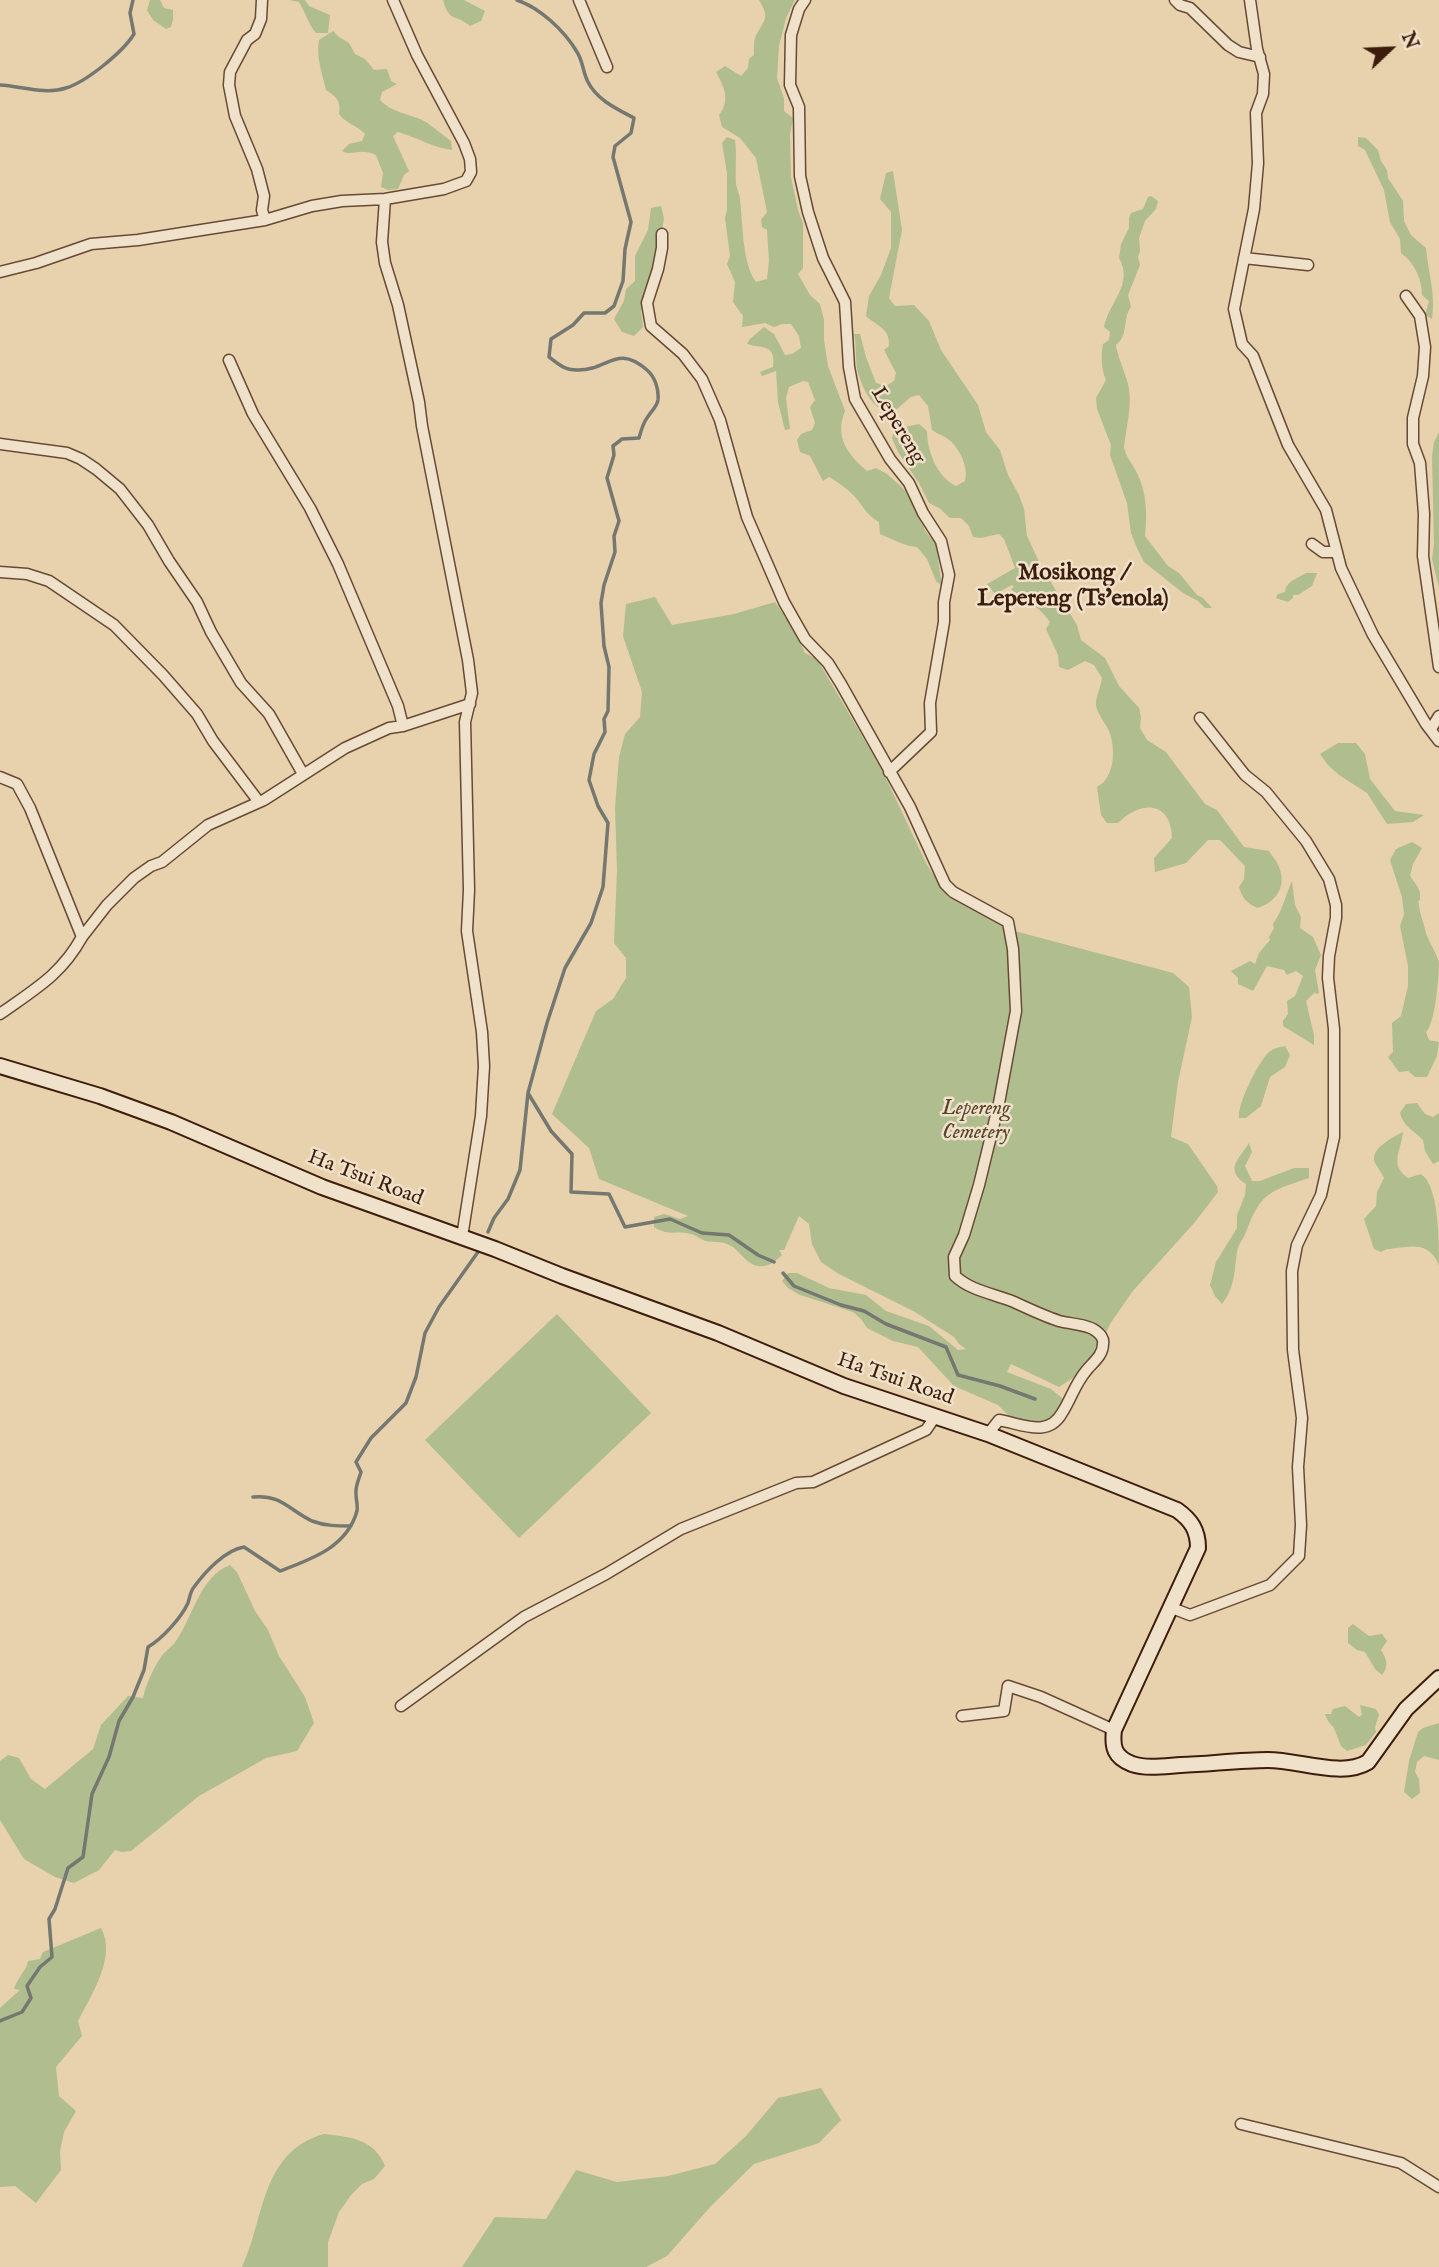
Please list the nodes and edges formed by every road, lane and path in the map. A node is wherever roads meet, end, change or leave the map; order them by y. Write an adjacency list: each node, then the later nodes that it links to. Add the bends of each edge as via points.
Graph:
1 (262, 0): 10 (street, via 261,19 230,72 229,85 257,169)
2 (393, 0): 9 (street, via 464,143 471,172 466,181 444,189)
3 (579, 0): 8 (street)
4 (805, 0): 28 (street, Lepereng, via 791,35 790,85 799,107 800,176 808,212 823,258 845,302 855,399 941,541 949,575 930,703 931,732)
5 (1175, 0): 7 (street, via 1190,8 1228,45)
6 (1250, 0): 7 (street)
7 (1260, 57): 12 (street, via 1264,74 1256,113 1256,188)
8 (607, 67)
9 (385, 199): 10 (street, via 312,206); 22 (street, via 385,264 419,402 468,660)
10 (265, 220): 14 (street, via 91,244)
11 (662, 234): 28 (street, via 658,269 647,303 651,326 683,354 702,379 720,420 747,517 784,602 804,639 828,663)
12 (1244, 258): 13 (street); 19 (street, via 1234,309 1237,329 1253,356 1288,445 1325,510)
13 (1308, 265)
14 (0, 272)
15 (1406, 296): 21 (street, via 1420,316 1425,347 1412,444 1420,463 1423,556)
16 (229, 360): 25 (street, via 253,414 338,564)
17 (0, 444): 29 (street, via 67,453 120,489 197,601 241,683 269,714)
18 (1312, 544): 19 (street, via 1323,552)
19 (1337, 552): 26 (street, via 1373,635)
20 (0, 572): 31 (street, via 49,581 114,625 197,714)
21 (1439, 667)
22 (470, 704): 25 (street); 35 (street, via 465,722 467,931 484,1066)
23 (1439, 716): 26 (street)
24 (1200, 718): 38 (street, via 1245,775 1295,826 1333,889 1336,918 1328,978 1334,1029 1334,1137 1321,1195 1297,1245 1292,1270 1293,1350 1302,1418 1299,1556 1270,1585 1190,1615)
25 (403, 726): 29 (street, via 345,748)
26 (1431, 729): 27 (street)
27 (1439, 741)
28 (889, 772): 37 (street, via 945,884 1008,922 1013,949 1014,1026 979,1185 954,1257 955,1276 1040,1314 1094,1329 1104,1344 1058,1421 1038,1429 999,1420)
29 (303, 774): 31 (street)
30 (0, 777): 32 (street, via 17,784 30,808)
31 (259, 802): 32 (street, via 208,825 163,862 134,878)
32 (82, 937): 33 (street, via 64,965)
33 (0, 1014)
34 (0, 1066): 35 (street, Ha Tsui Road, via 173,1122 322,1187)
35 (462, 1237): 36 (street, Ha Tsui Road, via 718,1333 844,1386)
36 (935, 1416): 37 (street, Ha Tsui Road); 40 (street, via 926,1430 813,1482 796,1483 681,1529 524,1617)
37 (988, 1434): 38 (street, Ha Tsui Road, via 1177,1510 1189,1519 1198,1548)
38 (1172, 1608): 42 (street, Ha Tsui Road)
39 (1439, 1678): 42 (street, via 1406,1709 1368,1762 1349,1770 1267,1760 1132,1764 1112,1745)
40 (401, 1706)
41 (962, 1716): 42 (street, via 1004,1711 1008,1686)
42 (1114, 1730)
43 (1241, 2124): 44 (street, via 1401,2164)
44 (1439, 2187)

